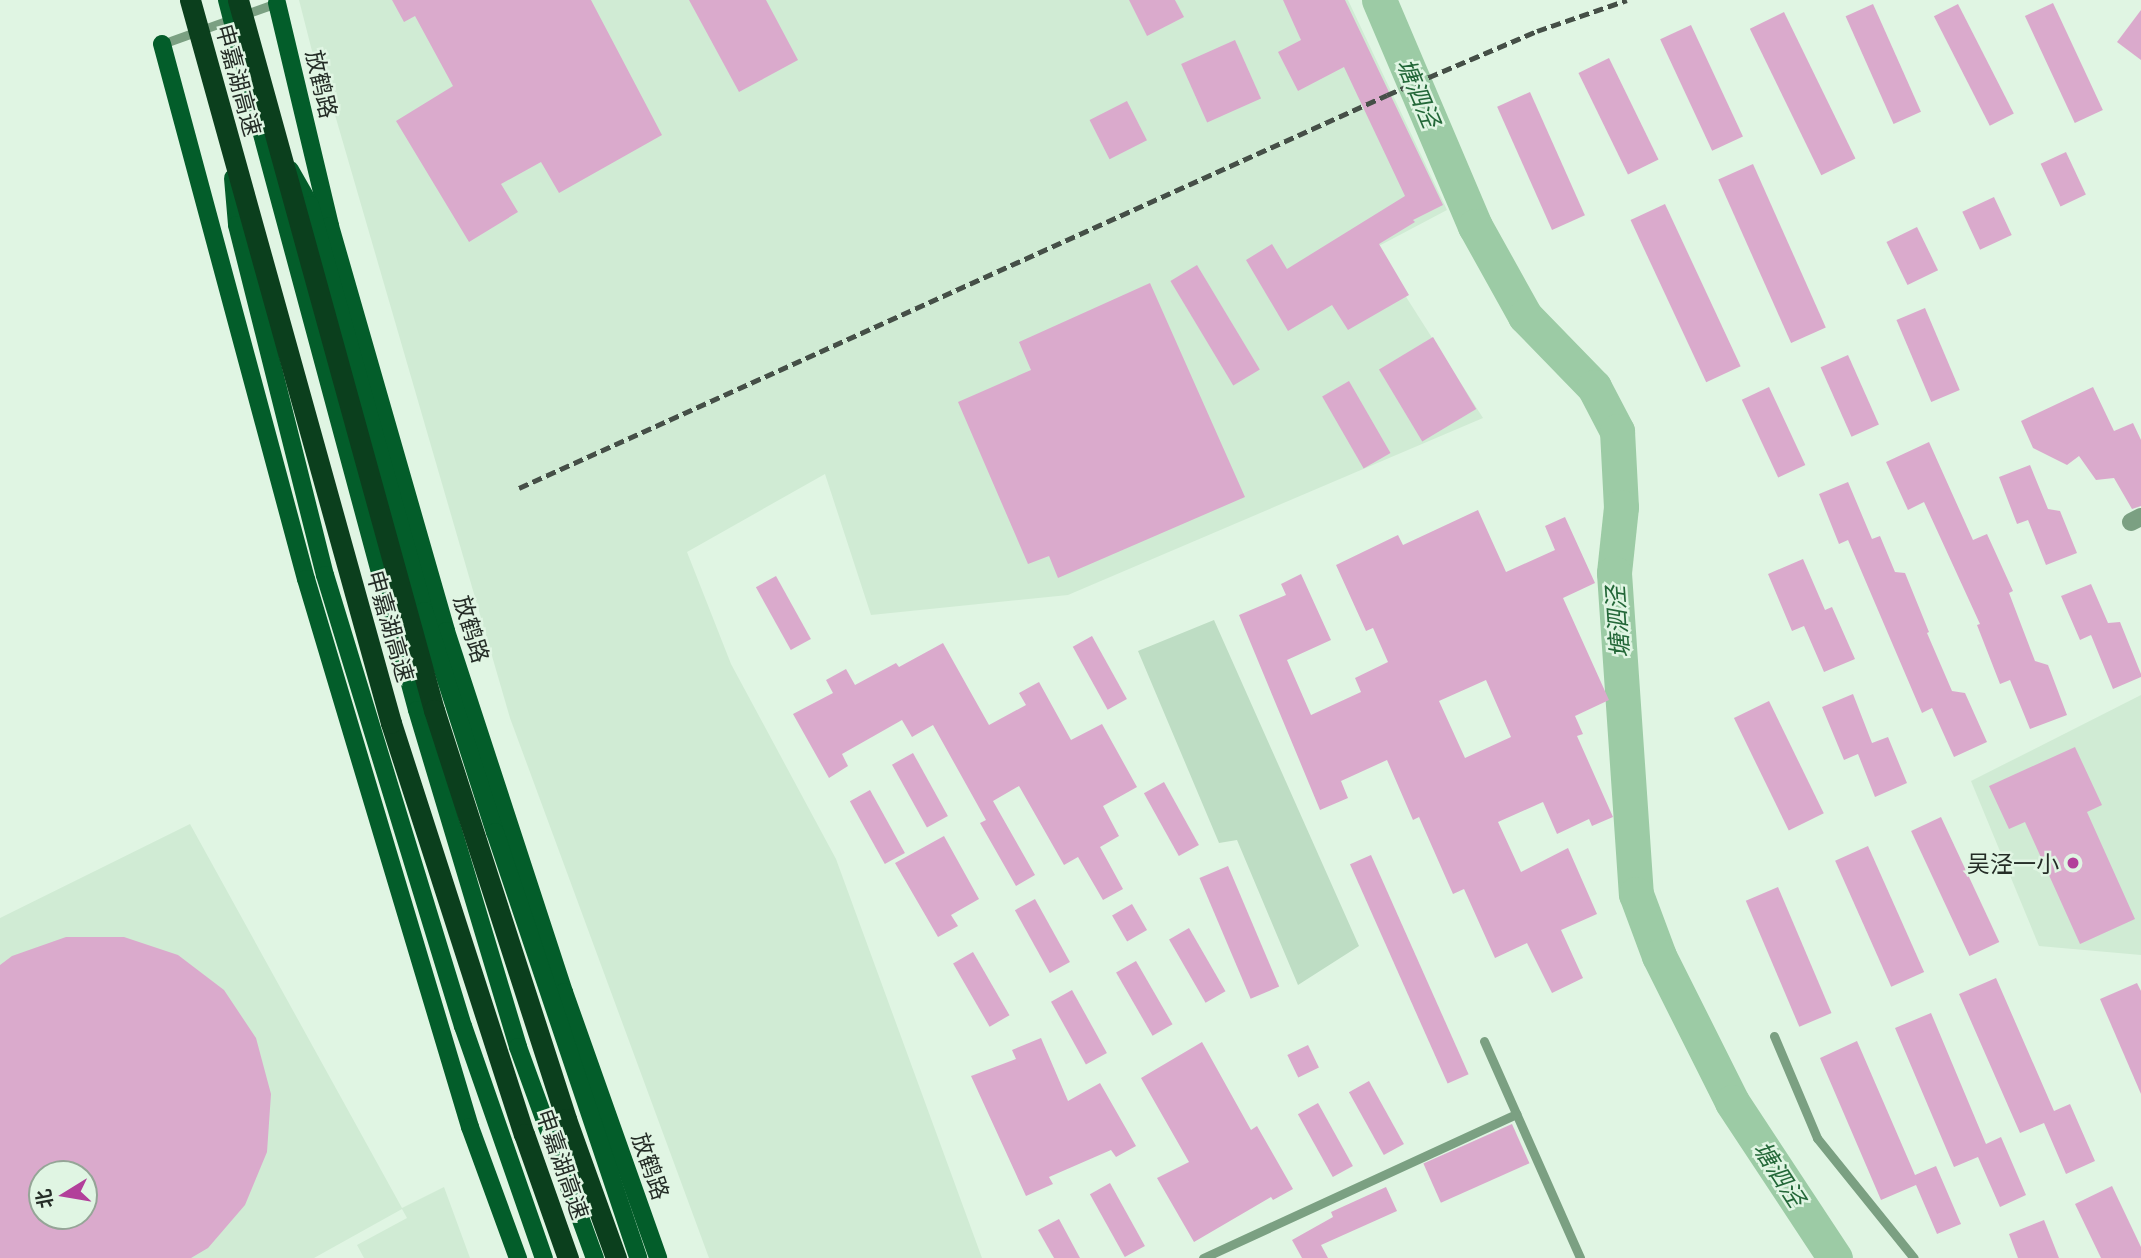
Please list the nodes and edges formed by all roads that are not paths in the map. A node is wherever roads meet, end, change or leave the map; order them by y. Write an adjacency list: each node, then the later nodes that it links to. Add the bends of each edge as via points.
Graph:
1 (190, 0): 14 (highway, 申嘉湖高速, bridge, via 391,723)
2 (197, 0): 8 (main road, bridge)
3 (227, 0): 7 (main road, bridge)
4 (238, 0): 16 (highway, 申嘉湖高速, bridge, via 434,710 566,1119)
5 (279, 1): 6 (lane); 18 (main road, 放鹤路, via 330,226 446,631 564,992)
6 (162, 44): 12 (main road, via 306,579 470,1127)
7 (256, 112): 15 (main road, via 418,710 518,1047); 17 (main road, bridge, via 310,205 424,611)
8 (227, 115): 13 (main road, bridge, via 237,225 325,575 463,1026); 14 (main road, bridge, via 371,671 443,900)
9 (1774, 1036): 21 (lane, via 1817,1138)
10 (1484, 1041): 11 (lane)
11 (1516, 1114): 19 (lane); 20 (lane)
12 (519, 1258)
13 (544, 1258)
14 (567, 1258)
15 (595, 1258)
16 (616, 1258)
17 (638, 1258)
18 (658, 1258)
19 (1203, 1258)
20 (1580, 1258)
21 (1914, 1258)

